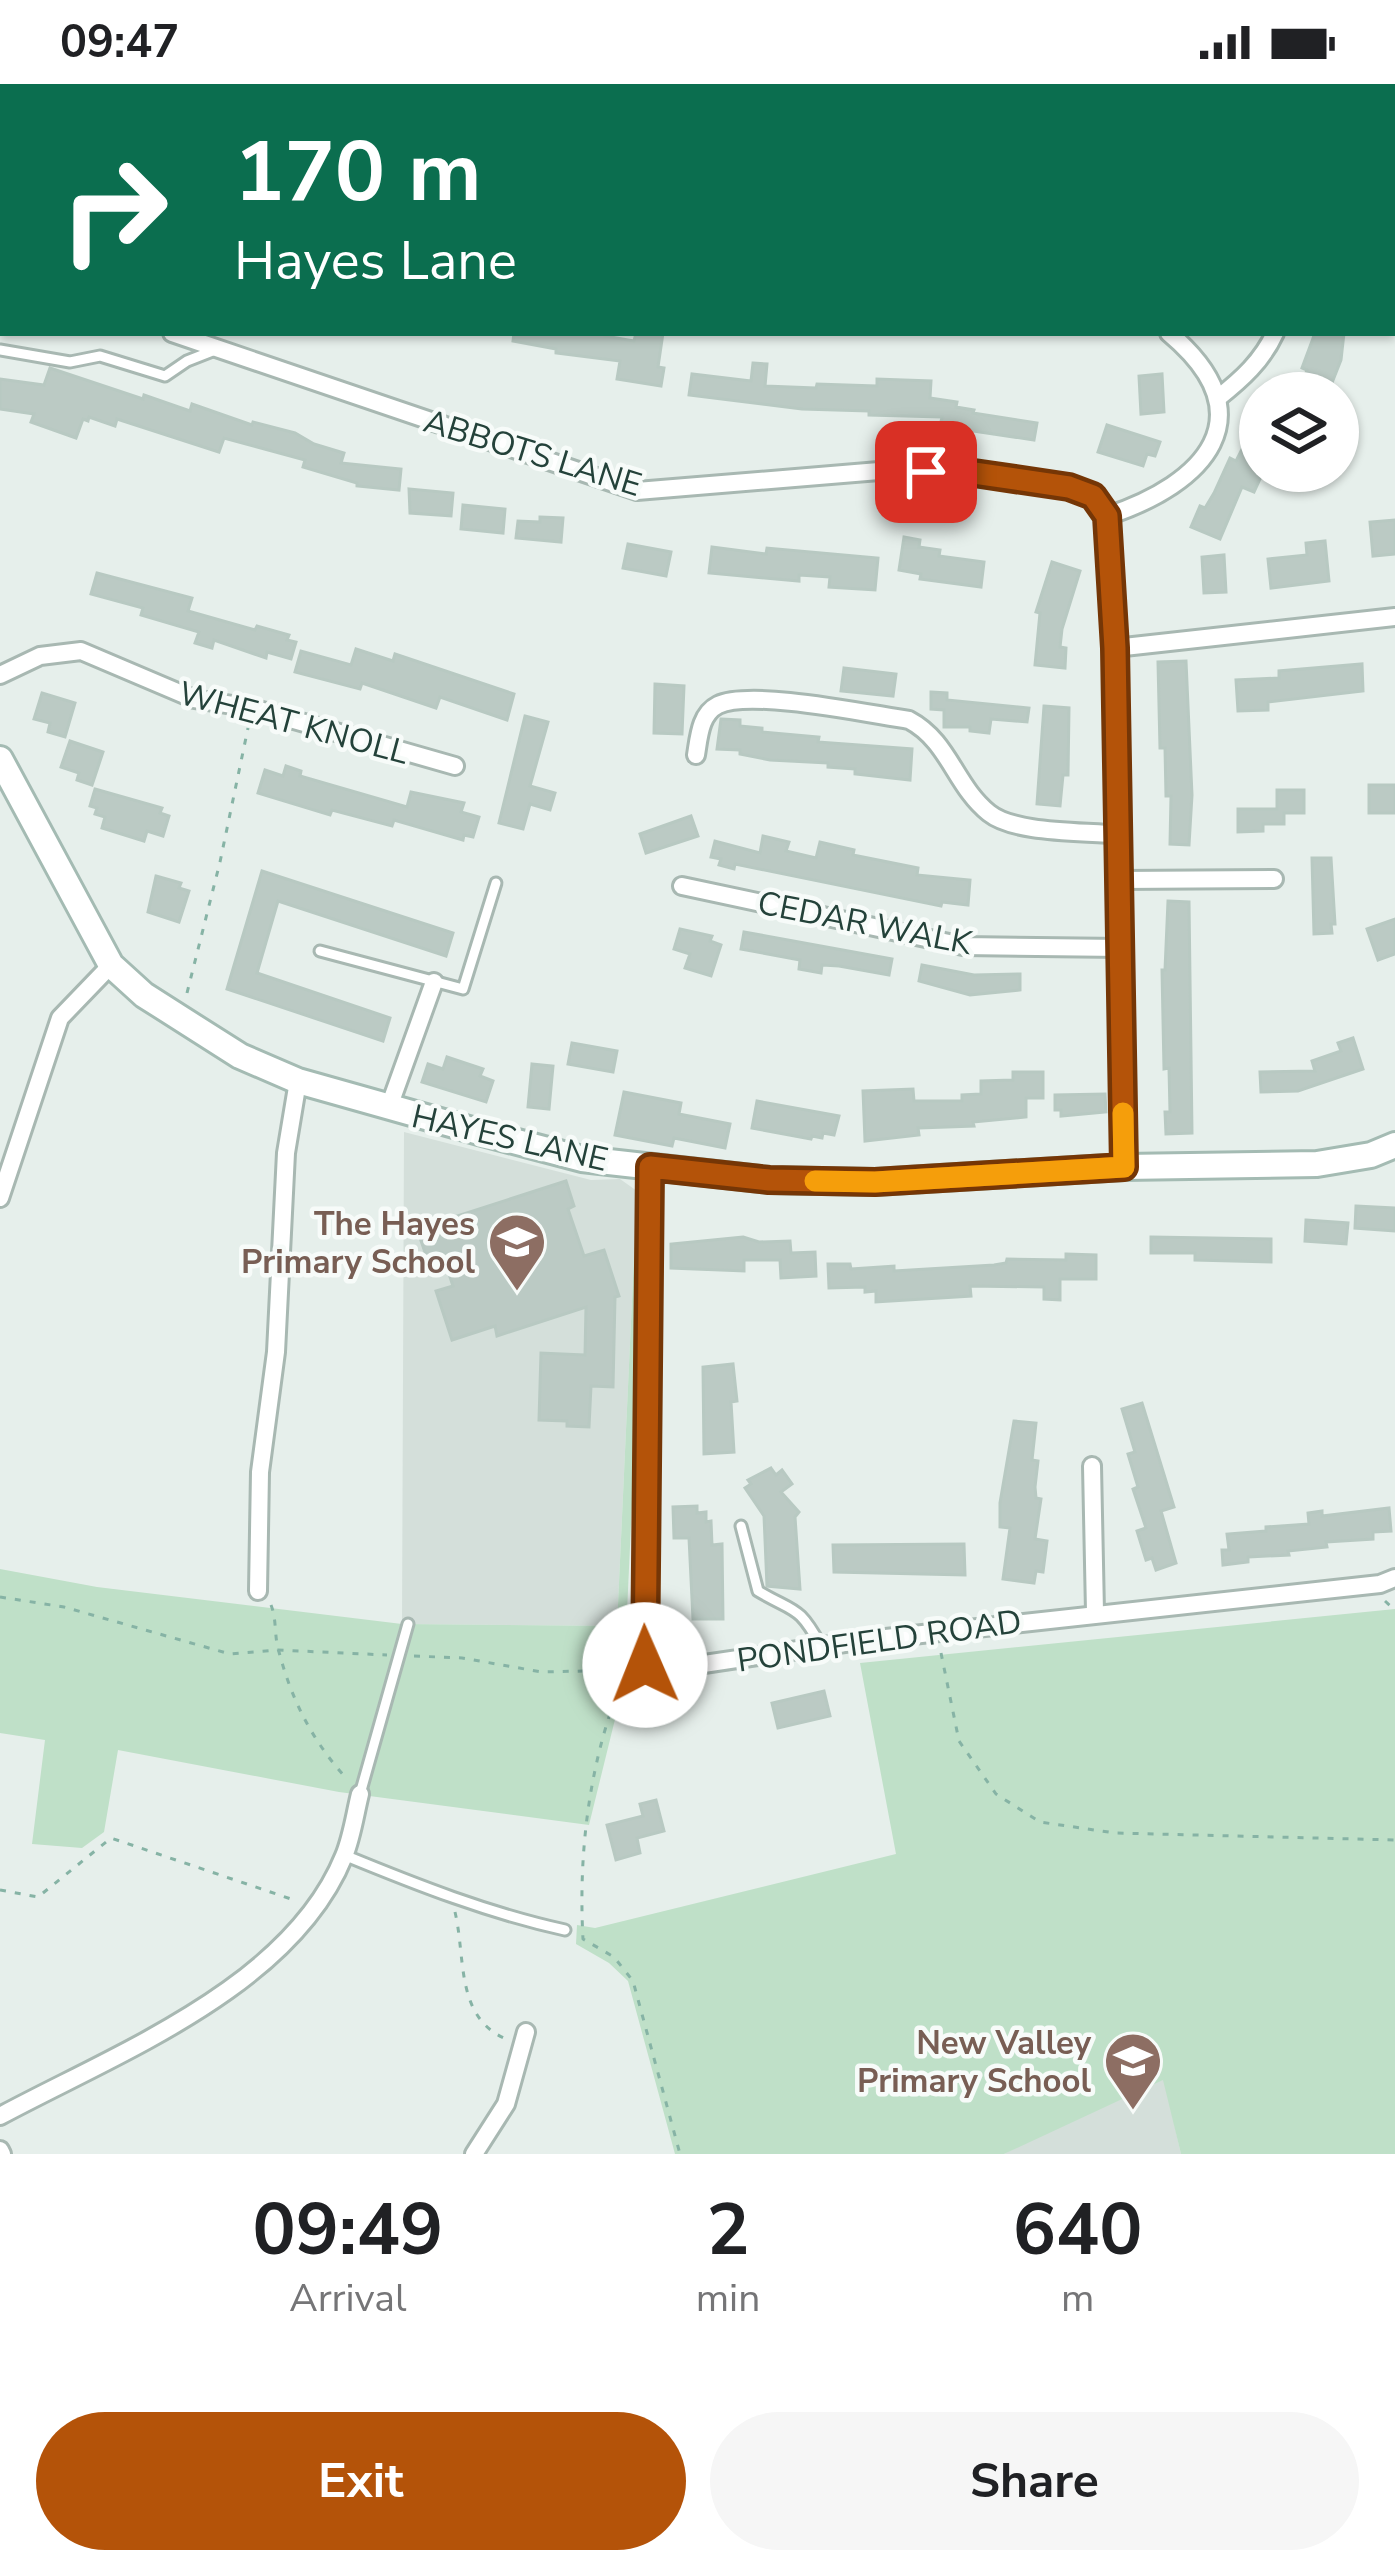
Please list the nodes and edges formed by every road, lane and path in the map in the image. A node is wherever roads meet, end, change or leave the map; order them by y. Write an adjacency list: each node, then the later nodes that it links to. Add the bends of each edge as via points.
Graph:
1 (180, 336): 5 (street, ABBOTS LANE)
2 (1173, 336): 6 (street, via 1195,355)
3 (1274, 336): 6 (street)
4 (0, 350): 5 (lane, via 70,362 100,356 165,376)
5 (215, 350): 7 (street, ABBOTS LANE, via 637,491 879,471 974,473 1069,487 1093,496)
6 (1218, 398): 7 (street, via 1214,436 1193,473)
7 (1107, 516): 9 (street)
8 (1395, 617): 9 (street)
9 (1115, 648): 15 (street)
10 (0, 676): 11 (street, WHEAT KNOLL, via 40,656 81,652 194,699)
11 (252, 708): 14 (street, WHEAT KNOLL); 24 (path)
12 (696, 755): 15 (street, via 701,724 715,706 745,698 909,720 940,744 990,814 1011,824)
13 (0, 759): 22 (street, HAYES LANE)
14 (455, 766)
15 (1120, 835): 17 (street)
16 (1274, 879): 17 (street)
17 (1119, 880): 20 (street)
18 (496, 883): 23 (lane, via 463,989)
19 (682, 886): 20 (street, CEDAR WALK, via 963,946)
20 (1121, 948): 29 (street)
21 (320, 951): 23 (lane)
22 (111, 965): 24 (street, HAYES LANE); 30 (street, via 60,1018)
23 (434, 982): 26 (street)
24 (180, 1018): 25 (street, HAYES LANE)
25 (298, 1081): 26 (street, HAYES LANE); 34 (street, via 260,1472)
26 (389, 1107): 28 (street, HAYES LANE, via 582,1159)
27 (1395, 1145): 29 (street, HAYES LANE, via 1316,1164)
28 (650, 1167): 29 (street, HAYES LANE, via 875,1182); 40 (street, PONDFIELD ROAD, via 645,1665 657,1671)
29 (1124, 1167)
30 (0, 1198)
31 (1092, 1466): 37 (street)
32 (740, 1526): 40 (lane, via 758,1591 789,1604)
33 (1395, 1578): 37 (street, PONDFIELD ROAD)
34 (258, 1591)
35 (0, 1597): 41 (path, via 230,1654)
36 (274, 1609): 41 (path)
37 (1094, 1612): 39 (street, PONDFIELD ROAD)
38 (408, 1624): 42 (lane)
39 (938, 1631): 40 (street, PONDFIELD ROAD); 44 (path, via 959,1741 995,1794 1040,1822 1114,1833)
40 (821, 1646)
41 (278, 1650): 42 (path); 43 (path, via 298,1709)
42 (400, 1655): 43 (lane); 53 (path, via 542,1672 627,1670 585,1818 583,1940 614,1957 634,1981)
43 (360, 1794): 45 (street)
44 (1395, 1840)
45 (344, 1856): 47 (lane); 48 (street)
46 (0, 1890): 48 (path, via 38,1898 111,1838)
47 (452, 1899): 49 (lane); 50 (path, via 468,1998 480,2022 492,2033)
48 (316, 1907): 51 (street, via 278,1953 212,2002)
49 (565, 1930)
50 (525, 2037): 52 (street, via 506,2104)
51 (0, 2116)
52 (474, 2154)
53 (680, 2154)

